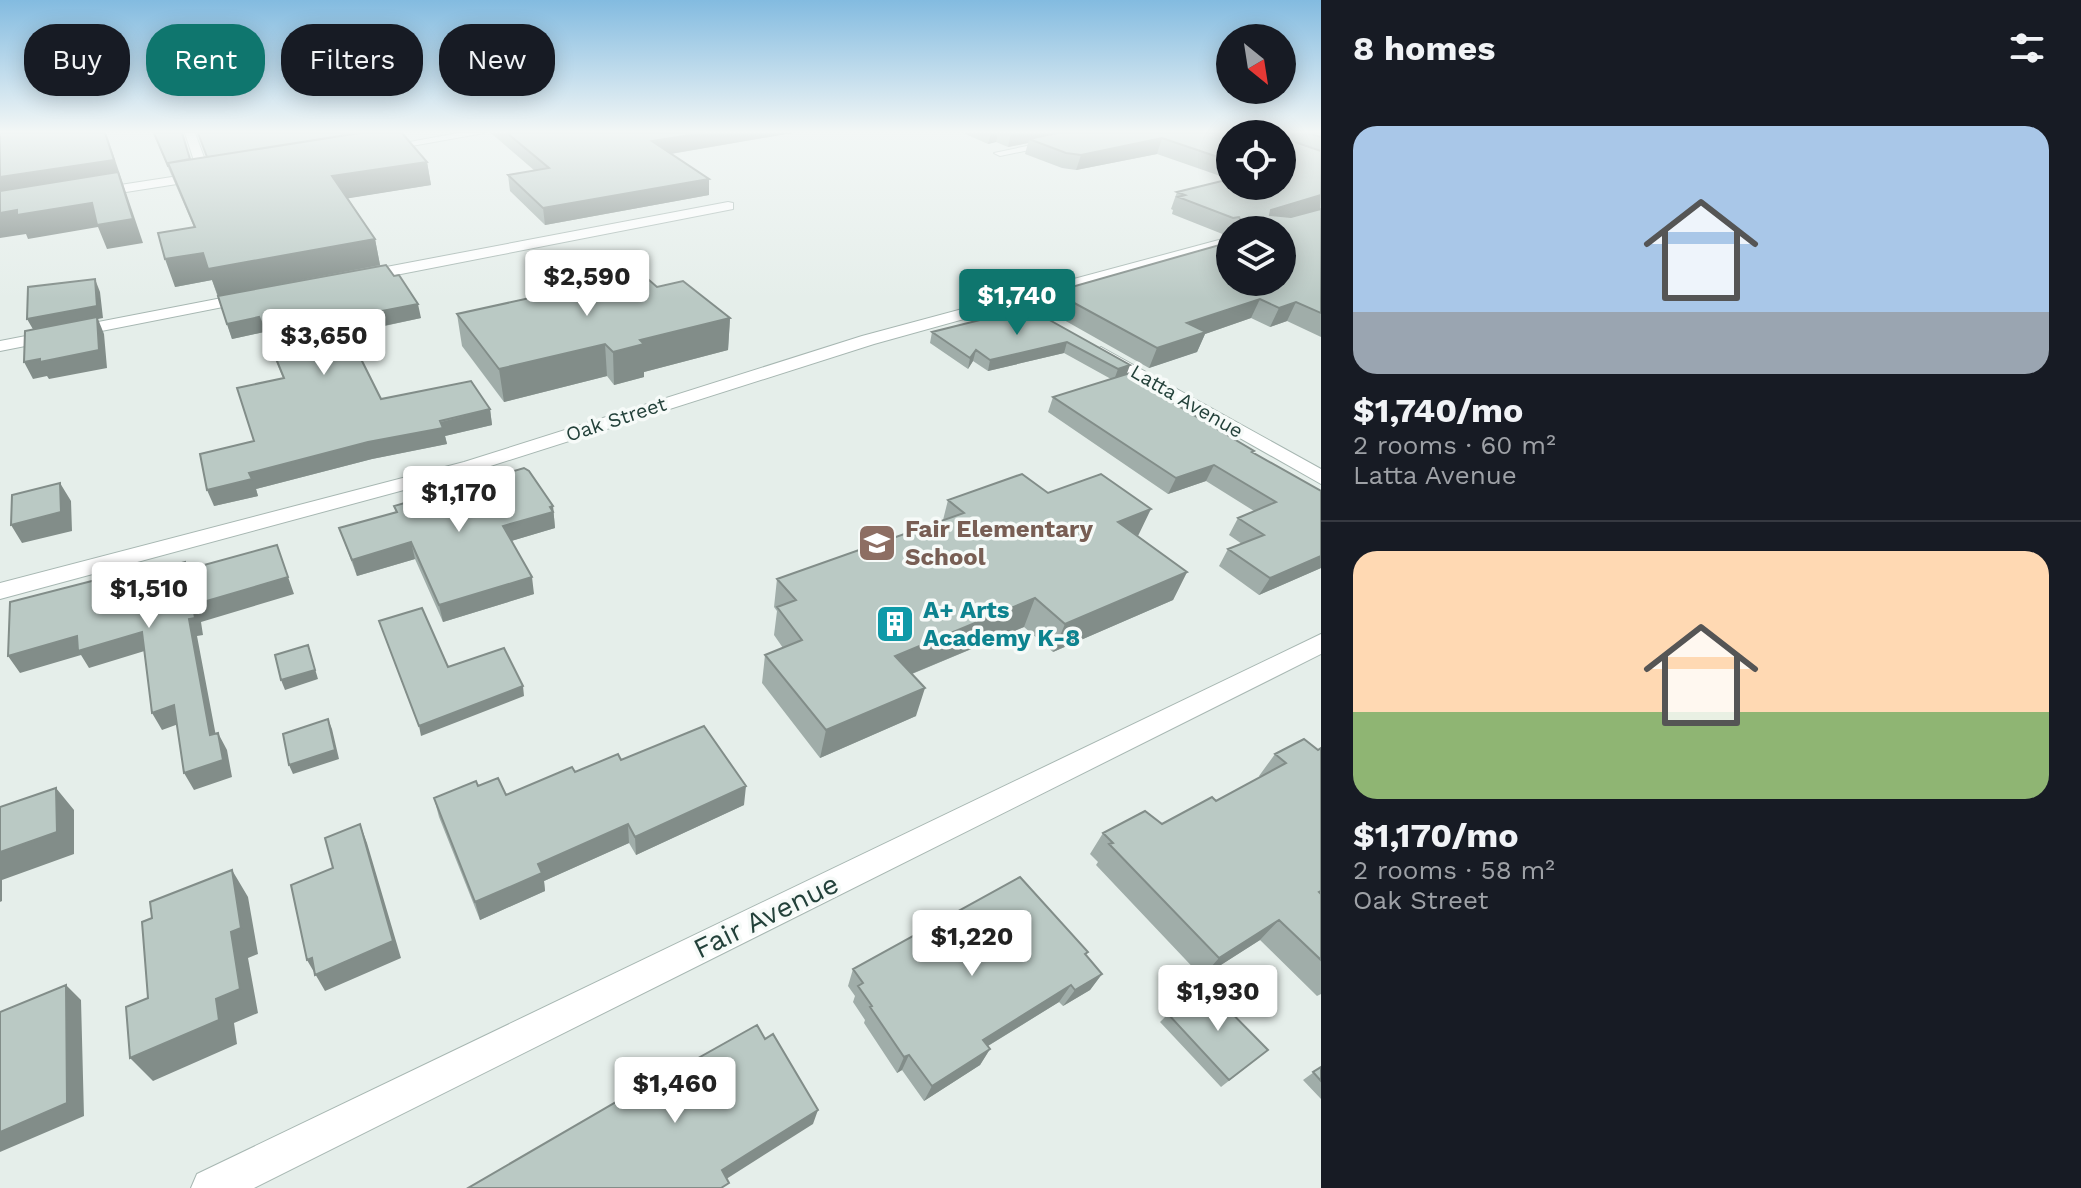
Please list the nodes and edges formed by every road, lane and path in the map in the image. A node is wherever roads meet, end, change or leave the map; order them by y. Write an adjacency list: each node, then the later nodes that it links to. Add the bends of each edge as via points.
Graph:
1 (125, 188): 2 (street)
2 (77, 196)
3 (728, 206): 5 (street)
4 (1216, 245): 7 (street, Oak Street)
5 (339, 281)
6 (264, 295): 10 (street)
7 (1011, 300): 8 (street); 12 (street, Oak Street, via 742,377 471,466)
8 (1031, 312)
9 (1080, 340): 11 (street, Latta Avenue)
10 (0, 346)
11 (1321, 478)
12 (0, 591)
13 (1321, 643): 14 (street, Fair Avenue)
14 (211, 1188)

